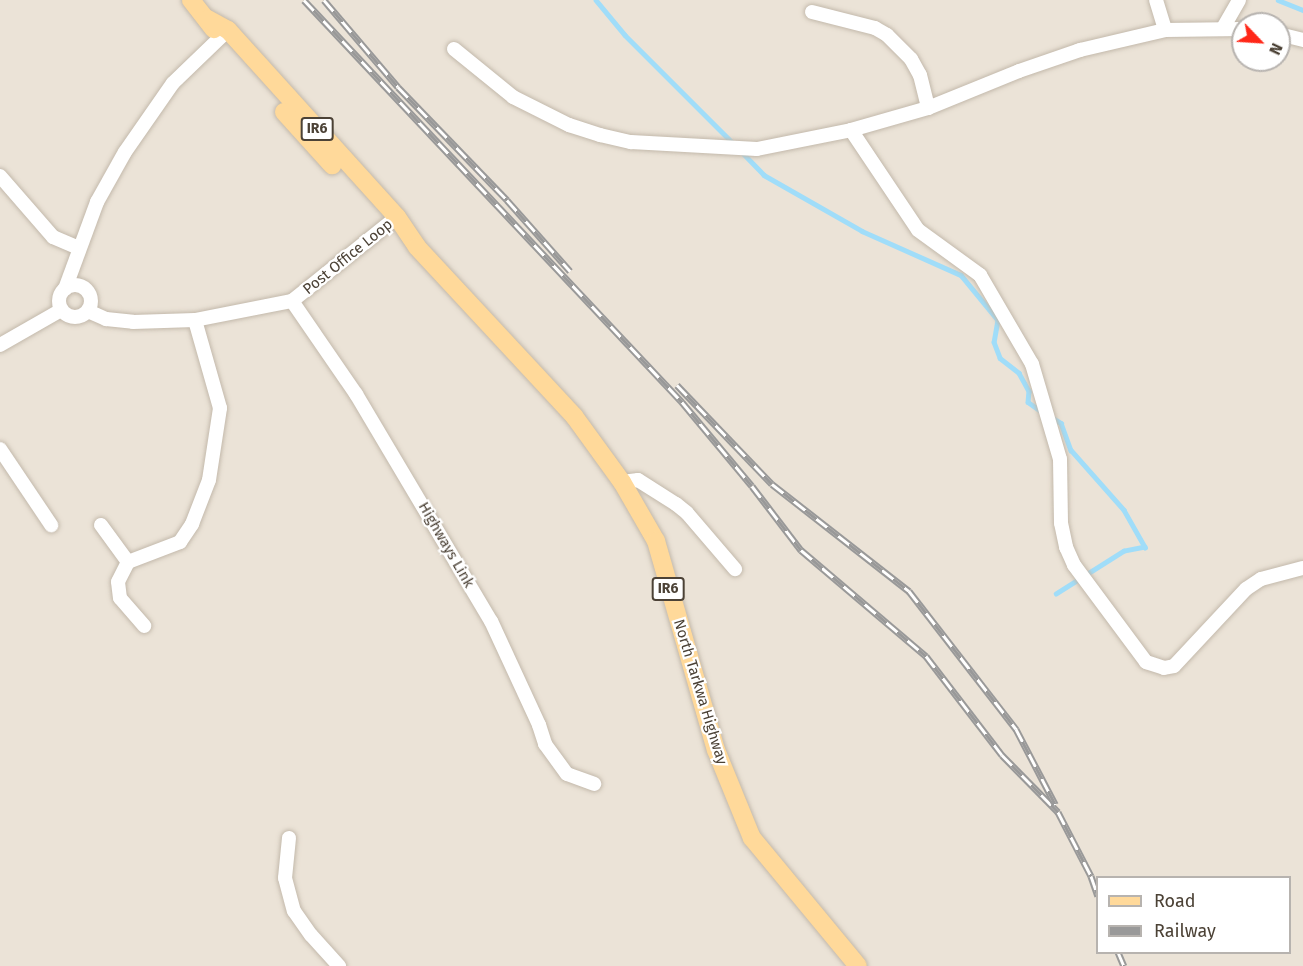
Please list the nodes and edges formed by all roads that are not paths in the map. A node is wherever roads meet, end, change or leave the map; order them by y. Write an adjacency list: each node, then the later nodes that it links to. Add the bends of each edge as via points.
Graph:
1 (191, 0): 8 (main road, North Tarkwa Highway / IR6)
2 (1156, 0): 7 (street)
3 (1239, 0): 5 (street)
4 (812, 12): 10 (street, via 875,28 887,35 911,59 920,75)
5 (1223, 28): 6 (street); 7 (street)
6 (1231, 28)
7 (1165, 30): 10 (street, via 1080,50)
8 (223, 34): 13 (main road, North Tarkwa Highway / IR6); 14 (street, via 173,83 146,119 108,178)
9 (454, 49): 11 (street, via 513,97 542,113 568,125 631,142 757,149)
10 (928, 108): 11 (street)
11 (851, 130): 26 (street, via 918,230 980,274 1032,364 1060,459 1061,523 1066,548 1074,565 1146,662 1164,668 1174,666 1245,589 1261,579)
12 (0, 176): 14 (street, via 53,237)
13 (393, 221): 16 (street, Post Office Loop); 22 (main road, North Tarkwa Highway / IR6, via 574,416)
14 (79, 248): 15 (street)
15 (65, 290): 17 (street, via 60,296); 18 (street, via 75,285 86,289 92,300)
16 (292, 301): 19 (street, Post Office Loop); 29 (street, Highways Link, via 356,394 485,612 545,744 567,774)
17 (62, 310): 18 (street, Post Office Loop, via 78,317); 20 (street)
18 (88, 311): 19 (street, Post Office Loop, via 106,319 133,322)
19 (195, 320): 25 (street, via 219,408 209,480 192,524 180,542)
20 (0, 345)
21 (0, 449): 23 (street)
22 (622, 482): 27 (street, via 638,480 676,504); 32 (main road, North Tarkwa Highway / IR6, via 656,541 716,750 752,837)
23 (51, 525)
24 (101, 525): 25 (street)
25 (128, 562): 28 (street, via 118,582 120,598)
26 (1303, 568)
27 (735, 569)
28 (144, 626)
29 (594, 784)
30 (289, 838): 31 (street, via 285,878 294,911)
31 (339, 966)
32 (858, 966)

